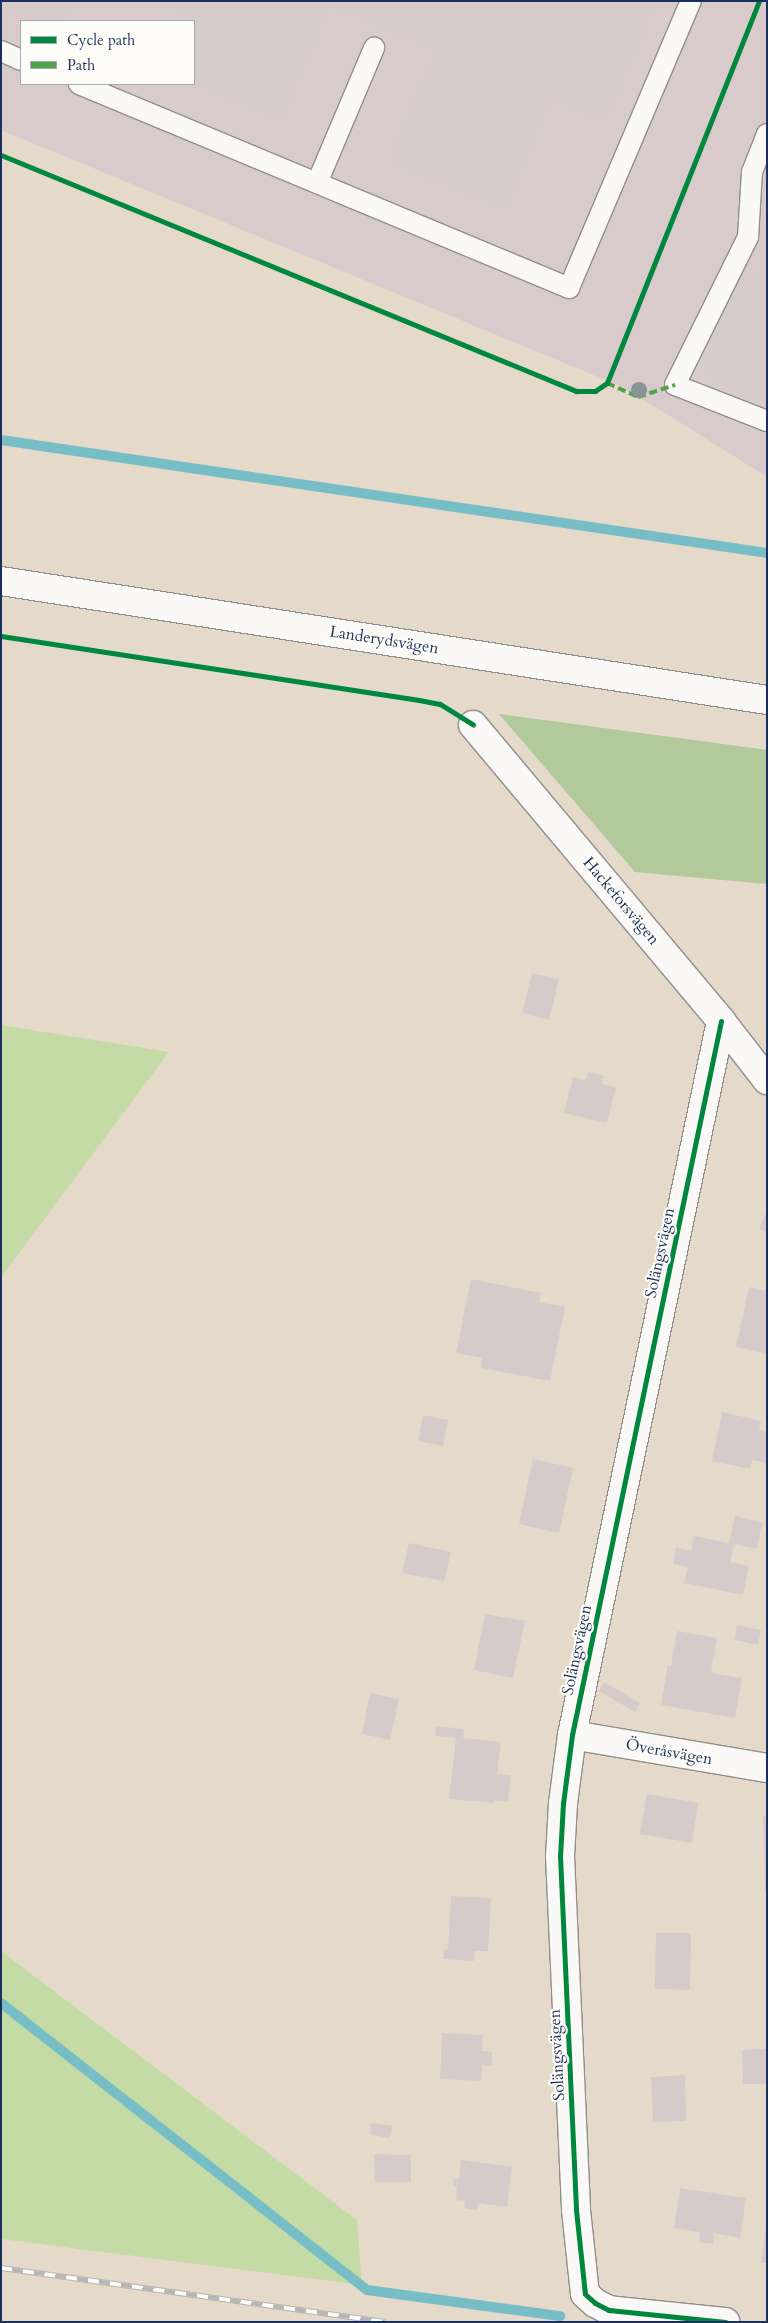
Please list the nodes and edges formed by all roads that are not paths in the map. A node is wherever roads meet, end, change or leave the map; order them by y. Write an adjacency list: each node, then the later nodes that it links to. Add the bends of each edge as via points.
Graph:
1 (691, 1): 7 (lane, via 569,288)
2 (374, 48): 7 (lane)
3 (1, 51): 4 (lane)
4 (20, 60)
5 (81, 85): 7 (lane)
6 (767, 134): 8 (lane, via 752,172 748,237 675,385)
7 (317, 183)
8 (767, 420)
9 (1, 581): 10 (street, Landerydsvägen)
10 (767, 700)
11 (473, 725): 12 (street, Hackeforsvägen)
12 (721, 1021): 13 (street, Hackeforsvägen); 14 (street, Solängsvägen)
13 (767, 1080)
14 (572, 1735): 15 (street, Överåsvägen); 16 (street, Solängsvägen, via 560,1856 576,2210 584,2294 609,2310)
15 (767, 1768)
16 (725, 2322)

